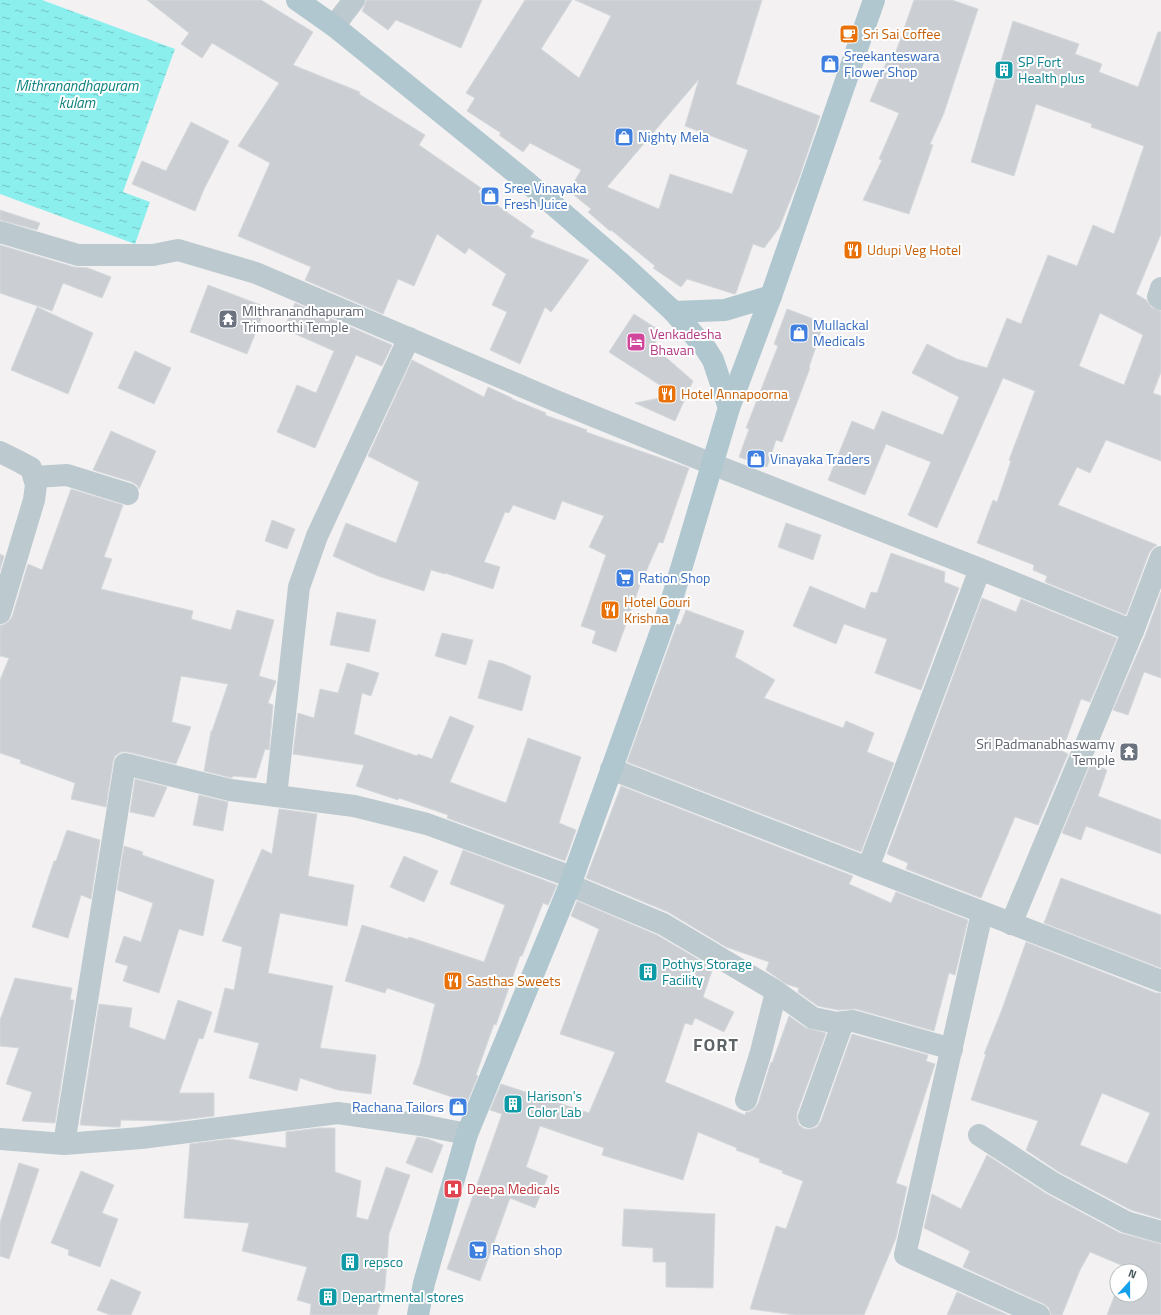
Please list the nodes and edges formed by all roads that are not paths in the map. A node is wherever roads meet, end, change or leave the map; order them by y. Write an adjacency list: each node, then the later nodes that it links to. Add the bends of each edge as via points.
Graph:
1 (297, 0): 4 (main road)
2 (354, 0): 4 (street)
3 (874, 0): 7 (main road)
4 (334, 26): 9 (main road, via 528,183)
5 (0, 232): 10 (street, via 78,255 153,255 178,250 256,273)
6 (1161, 288): 8 (street, via 1158,297)
7 (771, 296): 9 (main road, via 725,310); 11 (main road)
8 (1161, 299)
9 (674, 312): 11 (main road, via 713,360)
10 (409, 338): 13 (street); 21 (street, via 317,536 299,587)
11 (729, 408): 13 (main road)
12 (0, 452): 14 (street, via 31,468)
13 (712, 464): 17 (street); 20 (main road, via 670,606)
14 (34, 477): 15 (street, via 67,475); 18 (street, via 34,500)
15 (128, 494)
16 (1161, 557): 19 (street)
17 (980, 569): 19 (street); 22 (street)
18 (0, 613)
19 (1133, 631): 25 (street)
20 (611, 769): 22 (street); 23 (main road)
21 (276, 796): 23 (street, via 354,806 427,824); 35 (street, via 230,790 125,764)
22 (868, 868): 24 (street)
23 (571, 881): 27 (street, via 664,924); 32 (main road)
24 (982, 913): 25 (street); 29 (street)
25 (1011, 924): 26 (street)
26 (1161, 981)
27 (776, 992): 28 (street, via 813,1018); 30 (street)
28 (843, 1022): 29 (street, via 853,1021); 31 (street)
29 (952, 1048): 38 (street, via 905,1255)
30 (746, 1100)
31 (809, 1117)
32 (467, 1134): 35 (street, via 338,1113 141,1138); 37 (main road, via 424,1283)
33 (979, 1135): 36 (street, via 1054,1183 1126,1222)
34 (0, 1140): 35 (street)
35 (64, 1144)
36 (1161, 1232)
37 (418, 1315)
38 (1039, 1315)

